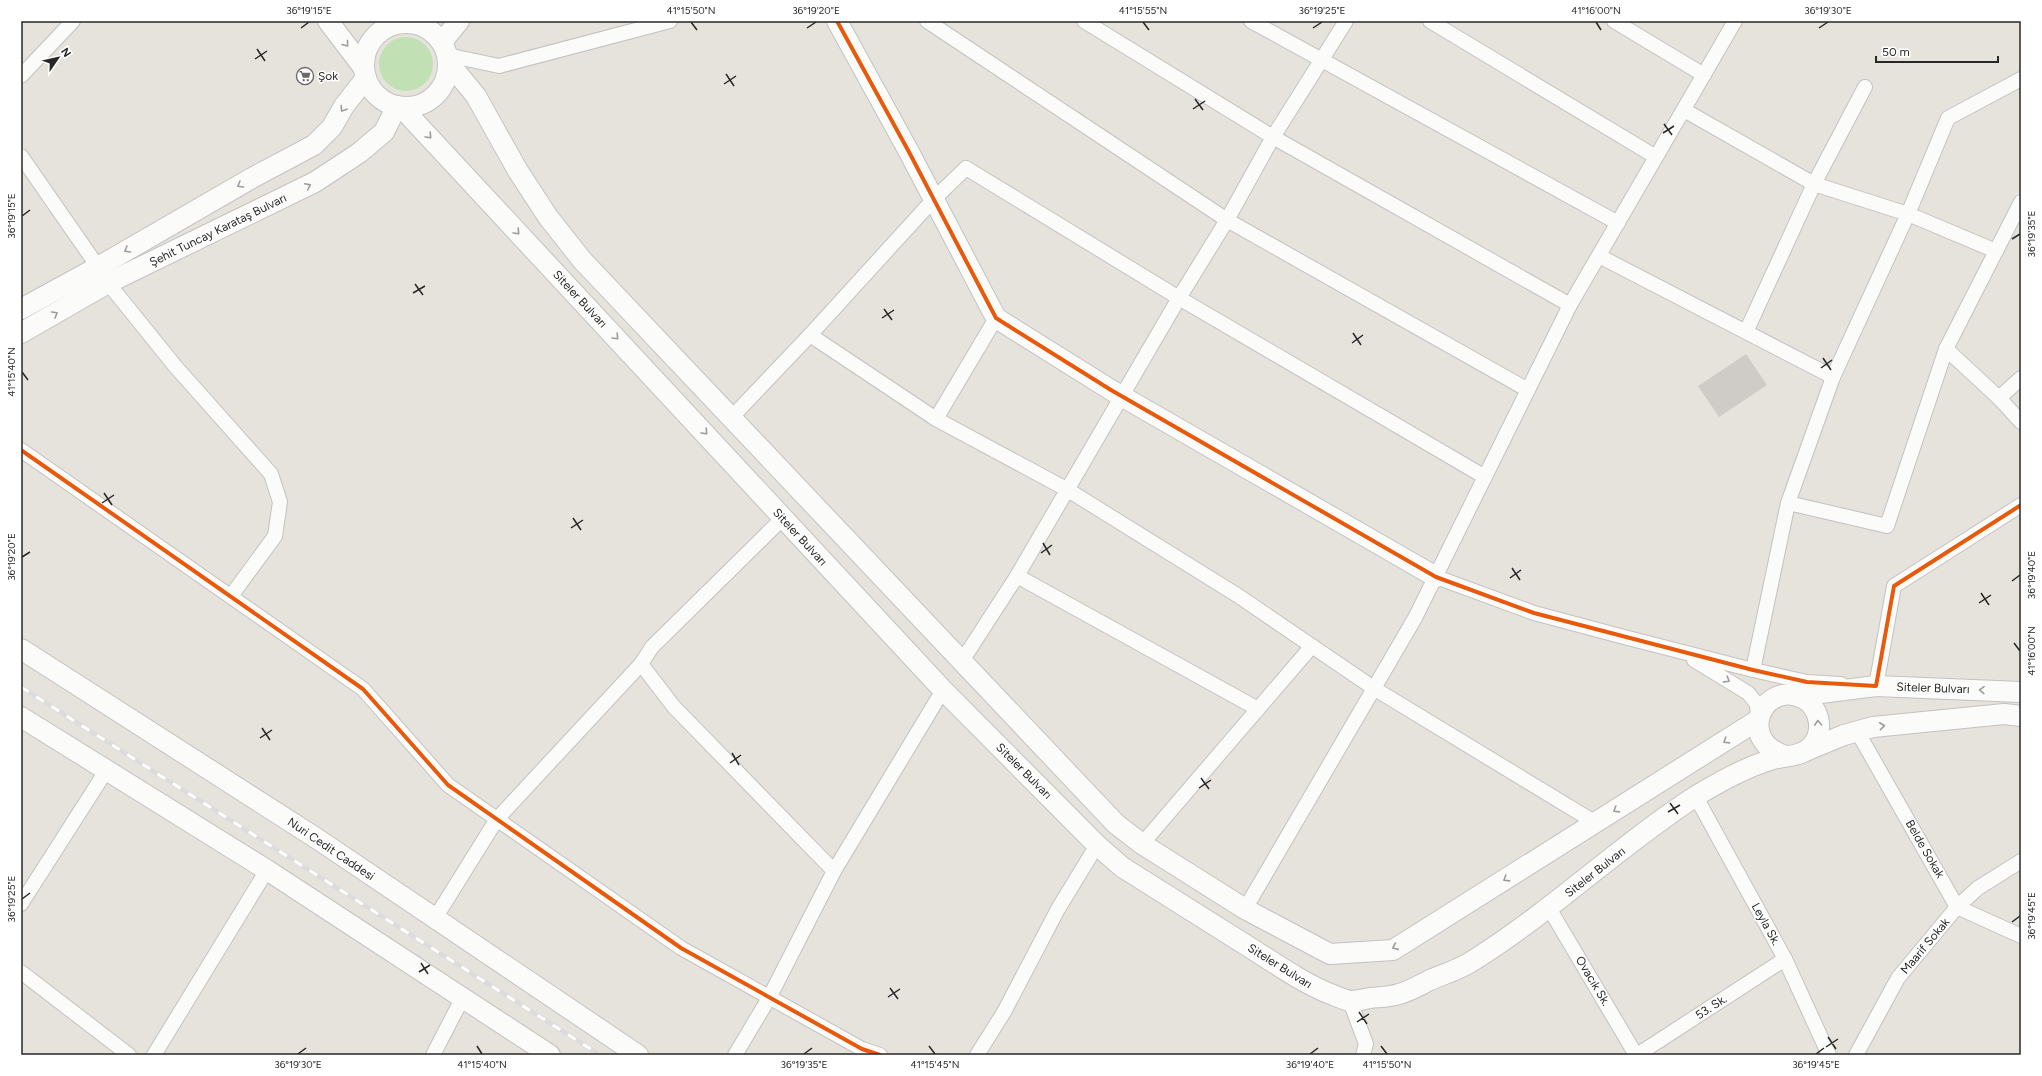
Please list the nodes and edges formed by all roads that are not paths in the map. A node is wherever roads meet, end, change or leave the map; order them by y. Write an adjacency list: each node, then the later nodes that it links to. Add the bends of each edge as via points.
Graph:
1 (73, 21): 18 (street)
2 (328, 21): 16 (main road, one-way to 16)
3 (459, 21): 14 (main road)
4 (670, 21): 14 (street, via 499,66)
5 (837, 21): 27 (main road)
6 (927, 21): 30 (street)
7 (1084, 21): 23 (street)
8 (1251, 21): 15 (street)
9 (1346, 21): 15 (street)
10 (1430, 21): 25 (street)
11 (1614, 21): 17 (street)
12 (1735, 21): 17 (street)
13 (408, 22): 14 (main road, via 420,24 432,31); 16 (main road, via 392,24 379,32 370,42 364,56)
14 (446, 53): 21 (main road, via 448,72 443,87 423,104); 48 (main road, via 476,96 518,171 548,217 582,260)
15 (1322, 60): 23 (street); 31 (street)
16 (365, 73): 21 (main road, via 377,96 387,103); 34 (main road, Şehit Tuncay Karataş Bulvarı, one-way to 34, via 332,127 314,145 252,178)
17 (1704, 75): 22 (street)
18 (21, 76)
19 (2021, 79): 29 (street, via 1948,118)
20 (1865, 88): 26 (street)
21 (400, 107): 34 (main road, Şehit Tuncay Karataş Bulvarı, one-way to 21, via 315,182 359,153 384,132); 56 (main road, Siteler Bulvarı, one-way to 56)
22 (1684, 110): 25 (street); 26 (street)
23 (1273, 136): 30 (street); 36 (street)
24 (21, 156): 34 (street)
25 (1656, 157): 31 (street)
26 (1814, 184): 29 (street); 39 (street)
27 (934, 199): 35 (street, via 966,168); 38 (main road); 41 (street)
28 (2021, 202): 32 (street)
29 (1908, 214): 32 (street); 43 (street)
30 (1228, 220): 35 (street); 45 (street)
31 (1618, 223): 33 (street)
32 (1996, 251): 42 (street)
33 (1599, 256): 36 (street); 39 (street)
34 (103, 275): 37 (main road, Şehit Tuncay Karataş Bulvarı); 40 (main road, Şehit Tuncay Karataş Bulvarı, one-way to 34); 59 (street, via 175,366 271,474 280,502 275,536)
35 (1179, 298): 46 (street); 52 (street)
36 (1570, 305): 45 (street)
37 (21, 309)
38 (996, 318): 46 (main road); 49 (street)
39 (1746, 332): 43 (street)
40 (21, 333)
41 (810, 336): 48 (street); 49 (street)
42 (1946, 350): 47 (street); 54 (street, via 1887,526)
43 (1833, 377): 54 (street)
44 (2021, 378): 47 (street)
45 (1528, 390): 52 (street)
46 (1122, 396): 53 (street); 58 (main road)
47 (1999, 398): 50 (street)
48 (732, 417): 63 (main road)
49 (936, 418): 53 (street)
50 (2021, 422)
51 (21, 450): 59 (street)
52 (1485, 477): 58 (street)
53 (1068, 490): 57 (street); 60 (street, via 1237,595)
54 (1788, 503): 65 (street)
55 (2021, 505): 66 (street, via 1894,586)
56 (783, 518): 64 (street, via 652,647); 68 (main road, Siteler Bulvarı)
57 (1017, 576): 63 (street); 71 (street)
58 (1436, 578): 62 (street, via 1534,613); 67 (street)
59 (231, 596): 80 (street, via 363,689 448,785)
60 (1312, 646): 67 (street); 71 (street)
61 (21, 649): 91 (main road, Nuri Cedit Caddesi, via 316,838)
62 (1682, 652): 65 (street); 74 (street, one-way to 74, via 1748,693 1757,704)
63 (962, 661): 82 (main road, via 1116,824)
64 (641, 664): 80 (street); 86 (street, via 674,707)
65 (1752, 670): 66 (street, via 1807,682)
66 (1876, 686): 69 (main road, Siteler Bulvarı, one-way to 66); 70 (main road, Siteler Bulvarı)
67 (1375, 689): 81 (street); 90 (street)
68 (943, 690): 83 (main road, Siteler Bulvarı); 86 (street)
69 (2021, 692)
70 (1796, 696): 74 (main road, via 1777,697 1765,706); 76 (main road, one-way to 70, via 1818,736 1818,716 1806,700)
71 (1258, 709): 82 (street)
72 (2021, 716): 75 (main road, one-way to 72, via 1873,727 2004,714)
73 (21, 717): 78 (main road)
74 (1758, 720): 77 (main road, via 1762,740 1772,750); 81 (main road, one-way to 81)
75 (1857, 731): 76 (main road); 88 (street, Belde Sokak)
76 (1805, 751): 77 (main road)
77 (1786, 756): 79 (main road, Siteler Bulvarı, via 1738,772)
78 (106, 771): 85 (main road); 87 (street)
79 (1696, 797): 89 (main road, Siteler Bulvarı); 93 (street, Leyla Sk.)
80 (497, 819): 91 (street); 95 (street, via 681,948)
81 (1596, 823): 90 (main road, one-way to 90, via 1393,950 1330,954)
82 (1142, 844): 90 (main road)
83 (1097, 845): 97 (main road, Siteler Bulvarı, via 1122,867 1313,987); 105 (street, via 1058,909 1004,1012)
84 (2021, 861): 88 (street, Maarif Sokak, via 1978,888)
85 (267, 870): 96 (main road); 99 (street)
86 (834, 871): 95 (street)
87 (21, 904)
88 (1957, 907): 92 (street); 109 (street, Maarif Sokak, via 1898,978)
89 (1549, 908): 97 (main road, Siteler Bulvarı, via 1472,962 1397,995); 107 (street, Ovacık Sk.)
90 (1245, 909)
91 (434, 920): 102 (main road, Nuri Cedit Caddesi)
92 (2021, 936)
93 (1785, 959): 107 (street, 53. Sk.); 108 (street, Leyla Sk.)
94 (21, 972): 98 (street)
95 (769, 998): 103 (street); 104 (street, via 862,1049)
96 (462, 999): 100 (street); 101 (main road)
97 (1350, 1001): 106 (street, via 1366,1044)
98 (129, 1055)
99 (154, 1055)
100 (433, 1055)
101 (550, 1055)
102 (638, 1055)
103 (735, 1055)
104 (880, 1055)
105 (977, 1055)
106 (1363, 1055)
107 (1637, 1055)
108 (1829, 1055)
109 (1856, 1055)

